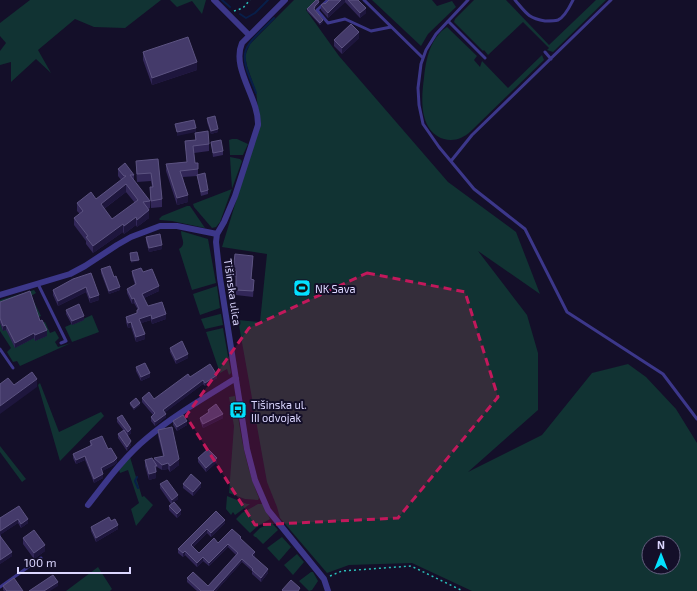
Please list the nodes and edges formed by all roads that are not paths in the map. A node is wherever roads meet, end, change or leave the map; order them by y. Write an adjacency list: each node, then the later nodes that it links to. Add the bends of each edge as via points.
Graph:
1 (214, 0): 11 (street)
2 (284, 0): 11 (street, Tišinska ulica)
3 (328, 0): 10 (lane, via 317,10 328,23 346,20 371,31)
4 (364, 0): 10 (lane)
5 (468, 0): 9 (lane)
6 (515, 0): 7 (lane, via 533,18 548,21 558,20)
7 (573, 0)
8 (611, 0): 15 (lane)
9 (448, 21): 13 (lane, via 436,34); 14 (lane)
10 (391, 27): 13 (lane)
11 (249, 35): 17 (street, Tišinska ulica, via 242,43 238,56 257,111 258,125 235,196)
12 (545, 52): 15 (lane)
13 (423, 58): 16 (lane, via 418,88 423,124)
14 (485, 58)
15 (551, 58): 16 (lane, via 472,135)
16 (450, 161): 24 (lane, via 474,189 525,229 567,312 663,374)
17 (217, 234): 18 (street, via 176,226 160,226 121,242 70,274); 23 (street, Tišinska ulica, via 220,278)
18 (38, 284): 19 (street); 20 (lane, via 66,340)
19 (0, 295)
20 (61, 343)
21 (0, 349): 22 (lane)
22 (13, 368)
23 (236, 378): 25 (street, via 147,438 127,457); 28 (street, Tišinska ulica, via 247,449 255,480 268,510 324,579)
24 (697, 419)
25 (88, 505)
26 (41, 558): 27 (lane)
27 (0, 587)
28 (328, 591)

